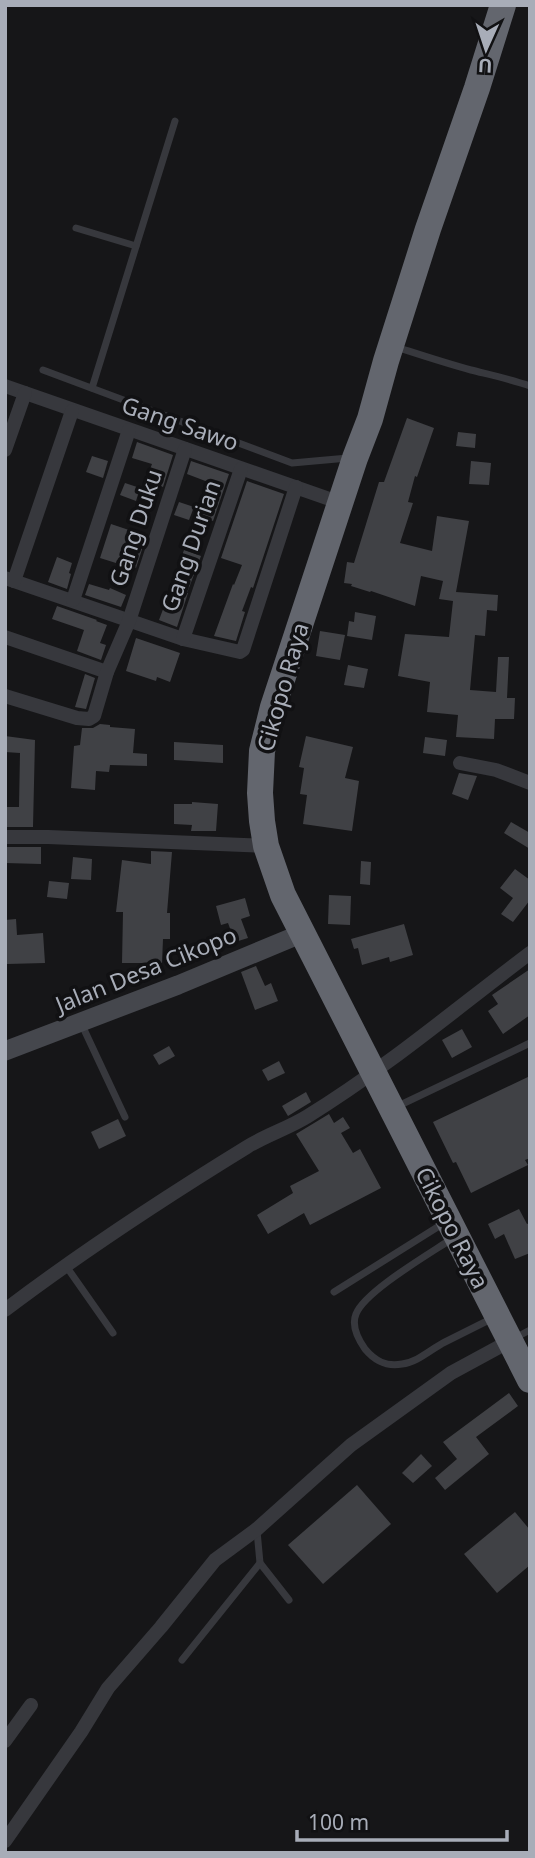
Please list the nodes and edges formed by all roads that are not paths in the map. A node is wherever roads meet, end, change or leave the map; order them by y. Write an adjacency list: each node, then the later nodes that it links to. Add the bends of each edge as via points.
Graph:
1 (503, 5): 5 (highway, Cikopo Raya)
2 (175, 121): 4 (lane)
3 (76, 228): 4 (lane)
4 (136, 246): 9 (lane)
5 (391, 345): 8 (lane); 15 (highway, Cikopo Raya)
6 (43, 370): 9 (lane)
7 (5, 386): 10 (street, Gang Sawo)
8 (530, 386)
9 (92, 388): 15 (lane, via 292,463)
10 (25, 393): 11 (street, Gang Sawo); 14 (street)
11 (72, 411): 12 (street, Gang Sawo); 19 (street)
12 (130, 430): 13 (street, Gang Sawo); 20 (street)
13 (185, 449): 16 (street, Gang Sawo); 21 (street, Gang Duku)
14 (5, 450)
15 (355, 458): 18 (highway, Cikopo Raya)
16 (242, 469): 17 (street, Gang Sawo); 23 (street, Gang Durian)
17 (296, 487): 18 (street, Gang Sawo); 23 (street, via 243,650)
18 (341, 503): 29 (highway, Cikopo Raya, via 266,730 260,793)
19 (9, 579): 20 (street)
20 (73, 600): 21 (street)
21 (129, 621): 23 (street); 24 (street, Gang Duku)
22 (5, 637): 24 (street)
23 (183, 639)
24 (107, 672): 25 (street, Gang Duku, via 96,712 89,719)
25 (5, 696)
26 (460, 763): 27 (street)
27 (530, 783)
28 (5, 837): 29 (street)
29 (266, 845): 30 (highway, Cikopo Raya, via 283,895)
30 (303, 933): 32 (main road, Jalan Desa Cikopo); 35 (highway, Cikopo Raya)
31 (530, 953): 35 (street)
32 (81, 1023): 34 (main road, Jalan Desa Cikopo); 37 (lane)
33 (530, 1044): 36 (lane)
34 (5, 1051)
35 (373, 1073): 36 (highway, Cikopo Raya); 39 (street, via 306,1117 250,1145)
36 (392, 1109): 38 (highway, Cikopo Raya)
37 (125, 1117)
38 (452, 1228): 40 (lane); 42 (highway, Cikopo Raya); 42 (lane, via 364,1303 355,1315 361,1343 374,1360 405,1364)
39 (66, 1265): 41 (street); 43 (lane)
40 (334, 1292)
41 (5, 1310)
42 (497, 1317): 44 (highway, Cikopo Raya)
43 (113, 1333)
44 (520, 1336): 45 (highway, Cikopo Raya); 46 (street, via 451,1373 351,1446)
45 (530, 1380)
46 (257, 1529): 47 (lane); 52 (street, via 215,1560 108,1688)
47 (260, 1563): 48 (lane); 49 (lane)
48 (289, 1600)
49 (182, 1660)
50 (31, 1704): 51 (street)
51 (5, 1741)
52 (5, 1841)

